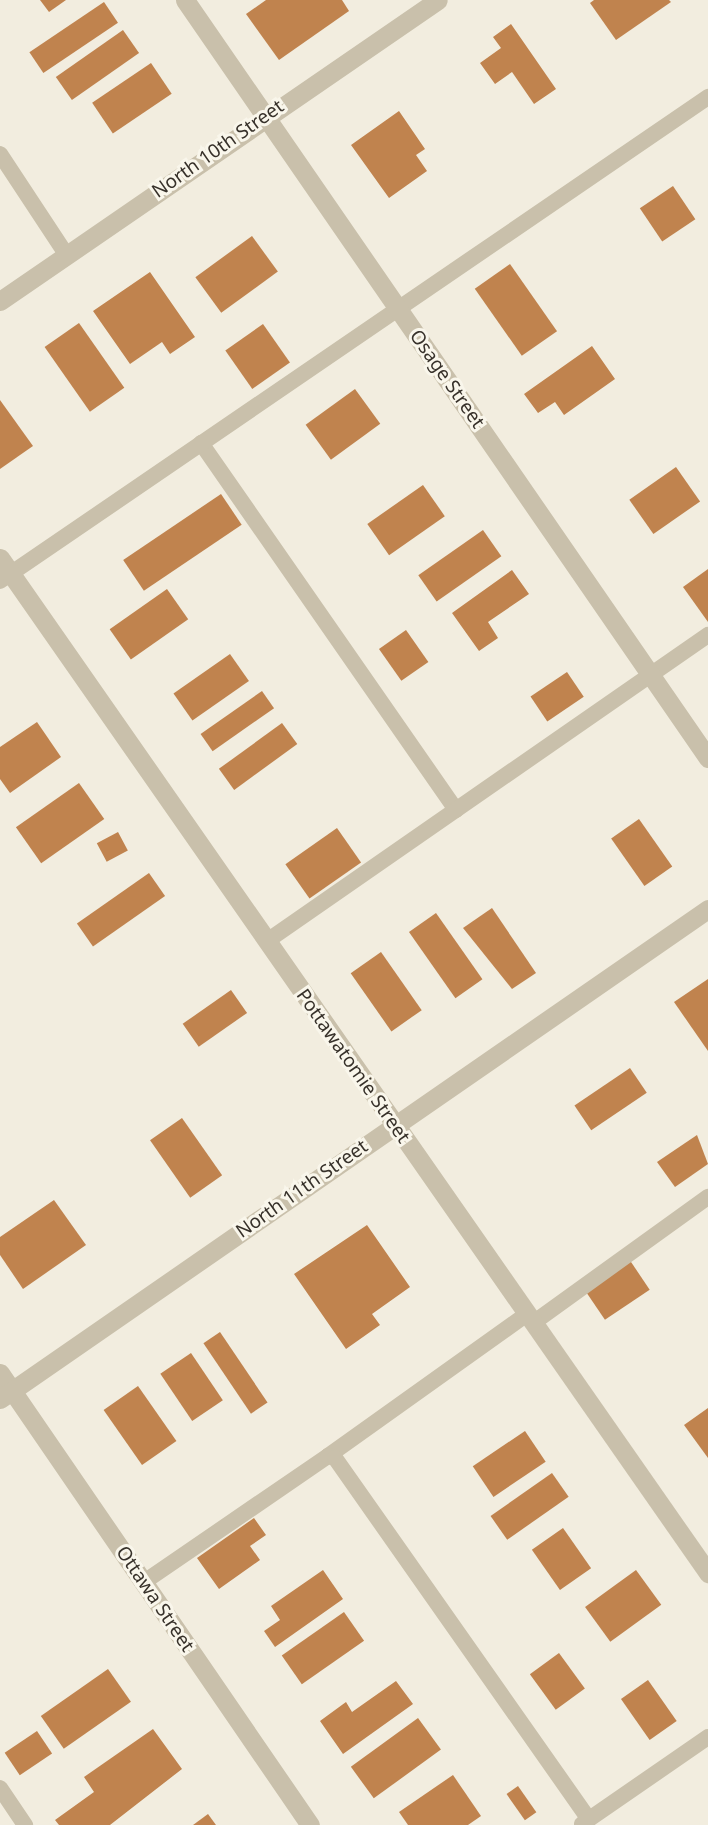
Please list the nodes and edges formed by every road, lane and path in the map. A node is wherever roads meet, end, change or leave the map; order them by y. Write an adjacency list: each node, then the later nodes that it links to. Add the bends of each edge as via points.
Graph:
1 (185, 0): 4 (street, Osage Street)
2 (438, 0): 4 (street, North 10th Street)
3 (708, 97): 8 (lane)
4 (267, 116): 6 (street, North 10th Street); 8 (street, Osage Street)
5 (0, 154): 6 (lane)
6 (66, 254): 7 (street, North 10th Street)
7 (0, 301)
8 (399, 308): 9 (lane); 12 (street, Osage Street)
9 (201, 443): 10 (lane); 14 (lane)
10 (4, 571): 16 (street, Pottawatomie Street)
11 (708, 635): 12 (lane)
12 (651, 675): 13 (street, Osage Street); 14 (lane)
13 (708, 758)
14 (456, 810): 16 (lane)
15 (708, 909): 17 (street, North 11th Street)
16 (267, 941): 17 (street, Pottawatomie Street)
17 (394, 1125): 19 (street, Pottawatomie Street); 21 (street, North 11th Street)
18 (708, 1197): 19 (lane)
19 (530, 1318): 22 (lane); 23 (street, Pottawatomie Street)
20 (0, 1373): 21 (street, Ottawa Street)
21 (6, 1394): 24 (street, Ottawa Street)
22 (328, 1456): 24 (lane); 27 (lane)
23 (708, 1573)
24 (144, 1582): 29 (street, Ottawa Street)
25 (708, 1737): 27 (lane)
26 (0, 1788): 28 (lane)
27 (584, 1822)
28 (25, 1825)
29 (310, 1825)

